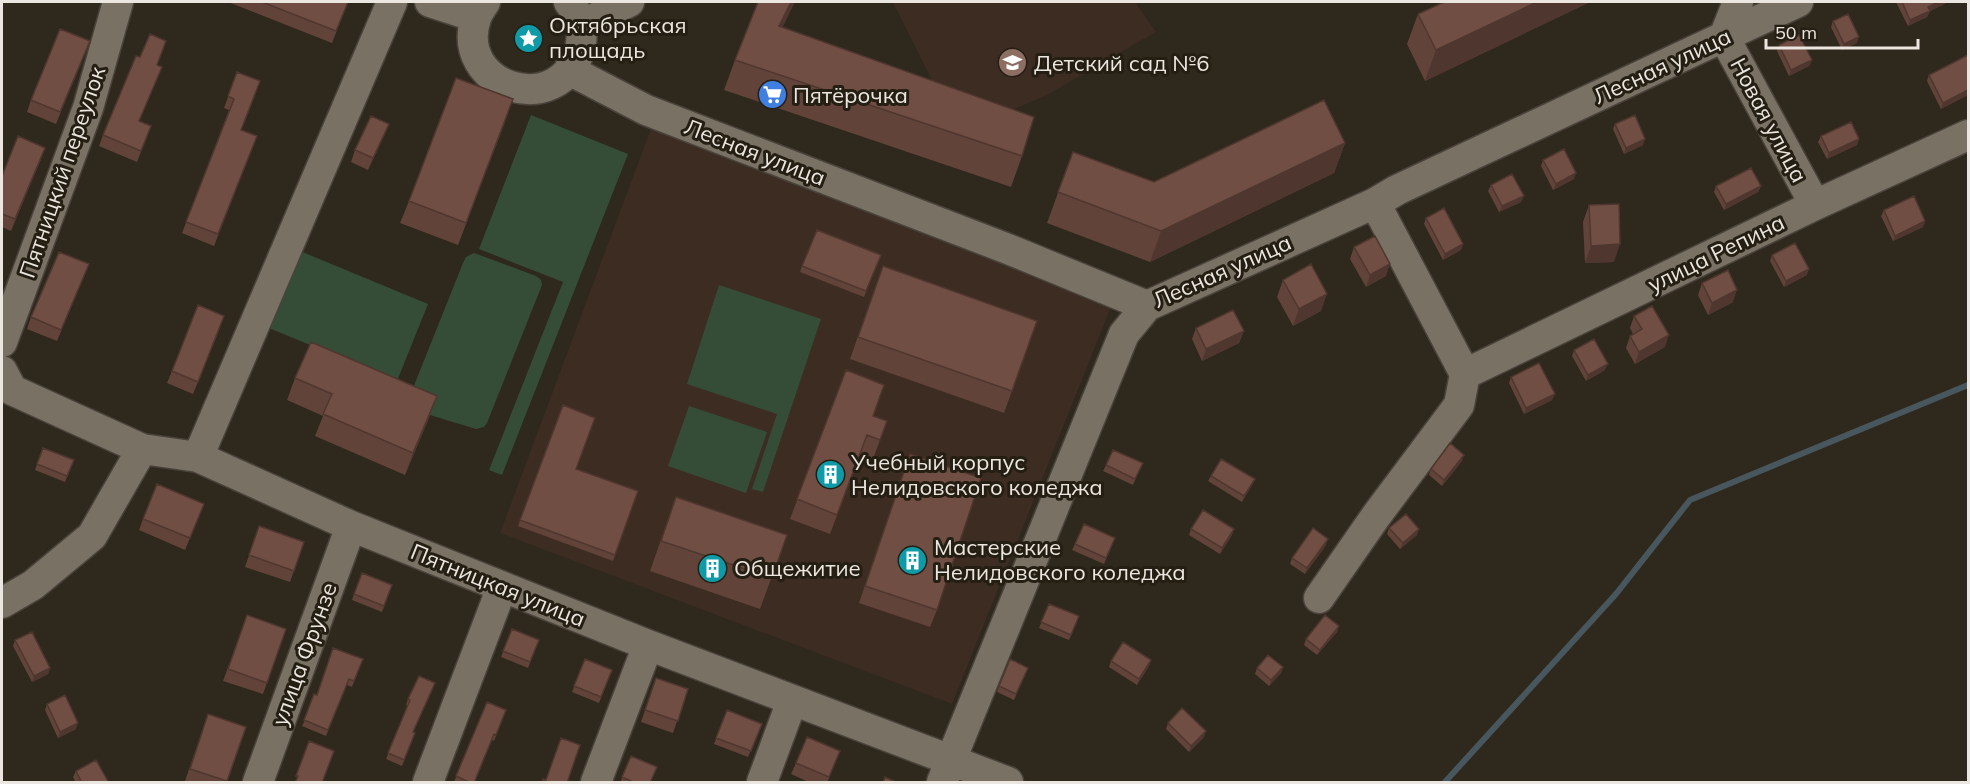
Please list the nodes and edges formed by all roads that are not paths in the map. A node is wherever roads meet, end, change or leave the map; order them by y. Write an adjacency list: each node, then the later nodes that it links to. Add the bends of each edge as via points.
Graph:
1 (118, 2): 15 (street, Пятницкий переулок, via 88,108)
2 (392, 2): 19 (street)
3 (430, 2): 7 (street)
4 (1738, 2): 9 (street, Новая улица)
5 (1798, 2): 9 (street, Лесная улица)
6 (621, 5): 8 (street)
7 (480, 9): 10 (street, via 473,35 476,53 484,69 498,81 515,89 533,90 551,85)
8 (575, 13): 10 (street, via 581,43)
9 (1724, 37): 12 (street, Лесная улица); 13 (street, Новая улица)
10 (569, 70): 14 (street, Лесная улица, via 646,110)
11 (1968, 135): 13 (street, улица Репина)
12 (1374, 203): 14 (street, Лесная улица); 17 (street)
13 (1815, 206): 17 (street, улица Репина)
14 (1147, 306): 26 (street, via 1124,334)
15 (2, 342)
16 (2, 369): 18 (street, Пятницкая улица, via 12,390)
17 (1465, 374): 22 (street, via 1459,405)
18 (142, 449): 19 (street, Пятницкая улица); 23 (street, via 92,536 33,585)
19 (198, 456): 20 (street, Пятницкая улица)
20 (351, 526): 21 (street, Пятницкая улица); 27 (street, улица Фрунзе)
21 (502, 587): 24 (street, Пятницкая улица); 28 (street)
22 (1319, 598)
23 (2, 603)
24 (648, 645): 25 (street, Пятницкая улица); 29 (street)
25 (792, 701): 26 (street, Пятницкая улица); 30 (street)
26 (946, 772): 31 (street, Пятницкая улица)
27 (258, 783)
28 (428, 783)
29 (596, 783)
30 (762, 783)
31 (1008, 783)

